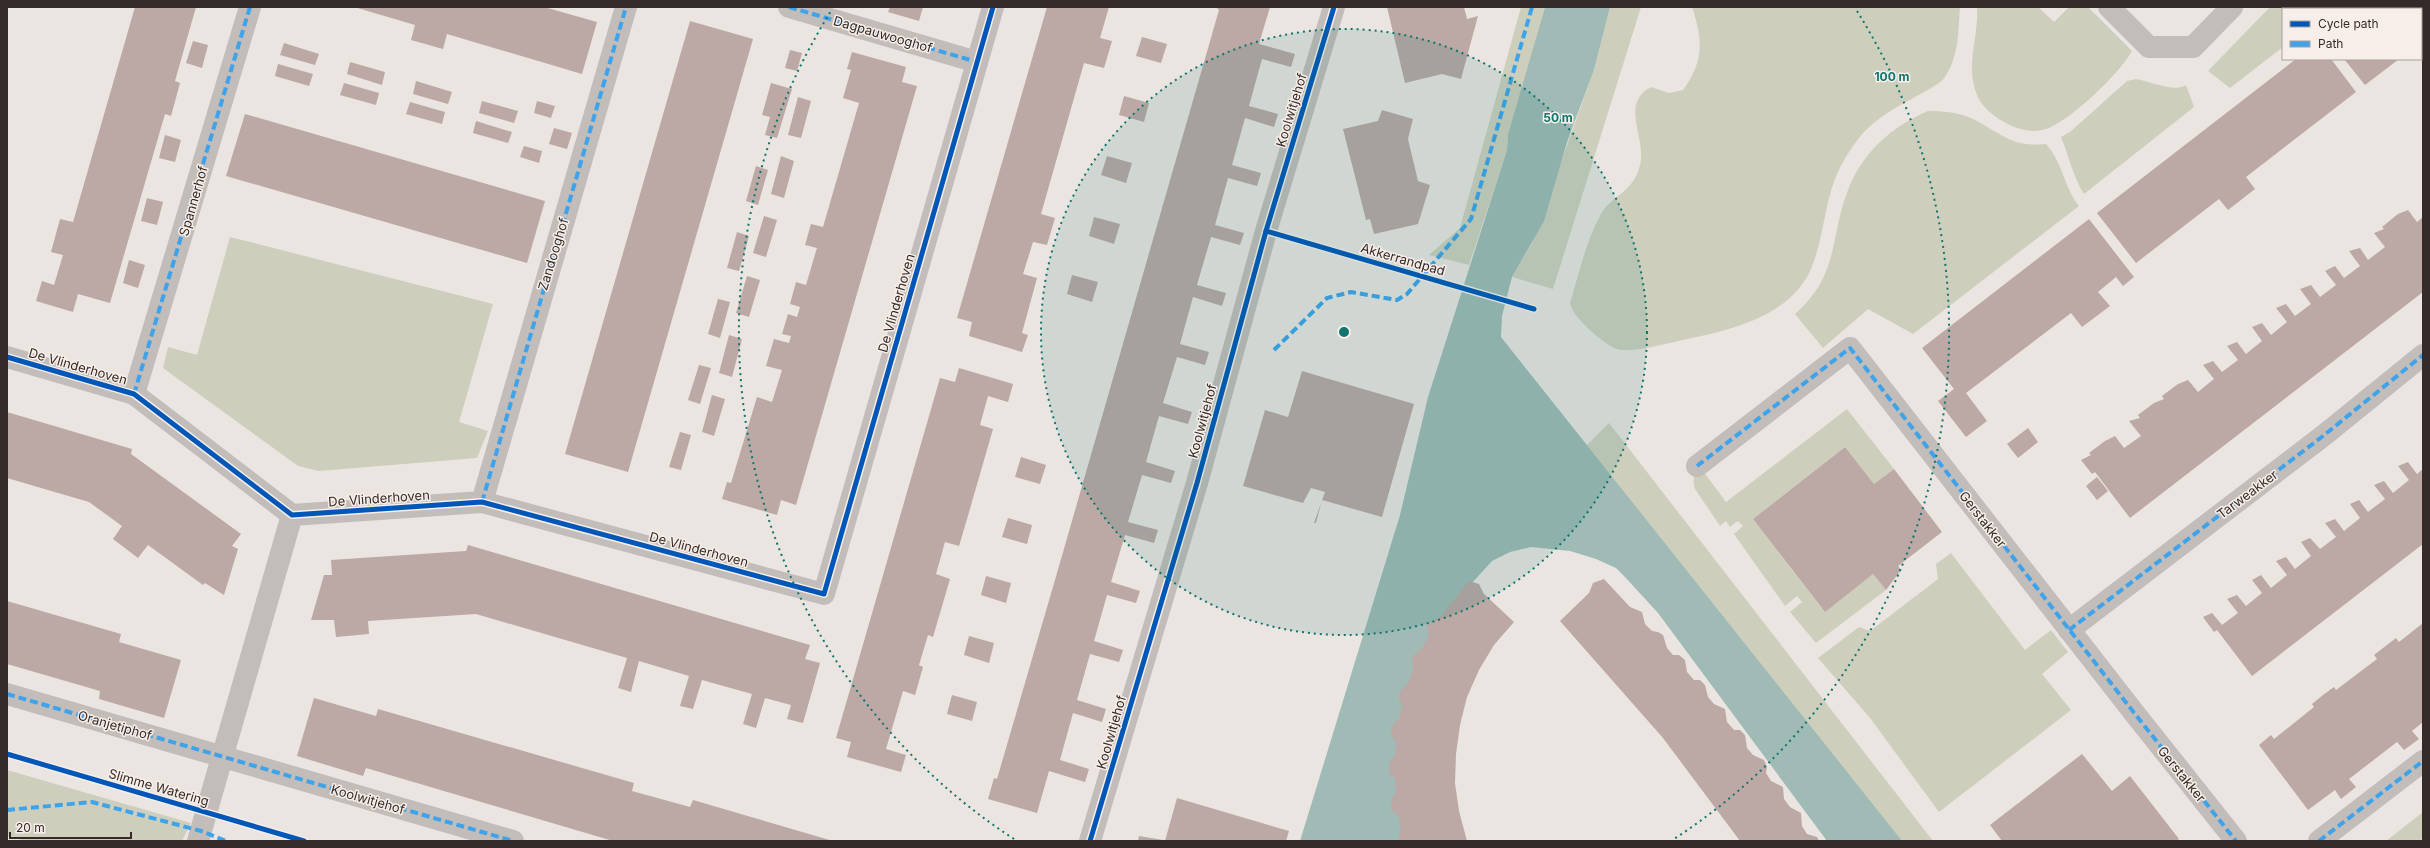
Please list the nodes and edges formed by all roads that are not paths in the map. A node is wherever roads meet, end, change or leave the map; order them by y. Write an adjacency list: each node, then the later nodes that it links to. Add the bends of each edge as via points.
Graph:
1 (250, 7): 11 (street, Spannerhof)
2 (626, 7): 13 (street, Zandooghof)
3 (789, 7): 8 (street, Dagpauwooghof)
4 (993, 7): 8 (street, De Vlinderhoven)
5 (1334, 7): 21 (street, Koolwitjehof, via 1266,231 1197,483)
6 (2109, 7): 7 (street, via 2149,46 2193,47)
7 (2232, 7)
8 (977, 62): 13 (street, De Vlinderhoven, via 824,594)
9 (2423, 356): 15 (street, Tarweakker, via 2323,436)
10 (7, 357): 11 (street, De Vlinderhoven)
11 (134, 394): 14 (street, De Vlinderhoven)
12 (1697, 466): 15 (street, Gerstakker, via 1850,348)
13 (482, 502): 14 (street, De Vlinderhoven)
14 (292, 515): 17 (street)
15 (2069, 630): 22 (street, Gerstakker)
16 (7, 694): 17 (street, Oranjetiphof)
17 (223, 756): 19 (street); 20 (street, Koolwitjehof)
18 (2423, 760): 23 (street)
19 (198, 841)
20 (513, 841)
21 (1090, 841)
22 (2236, 841)
23 (2319, 841)

